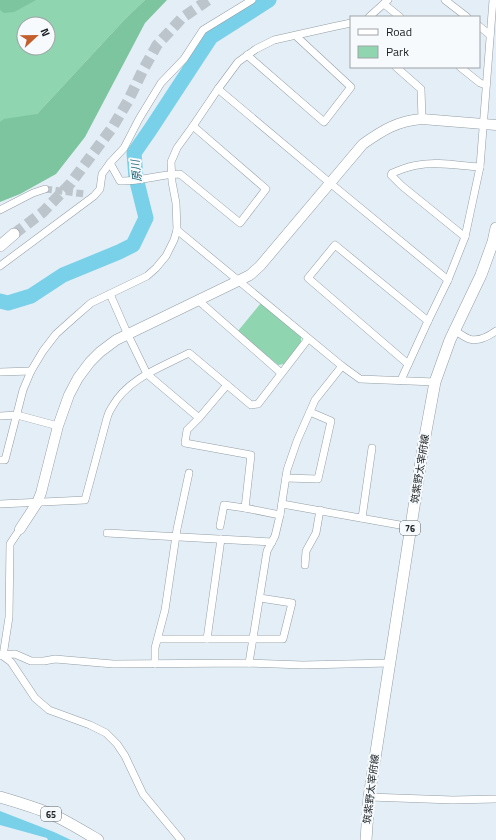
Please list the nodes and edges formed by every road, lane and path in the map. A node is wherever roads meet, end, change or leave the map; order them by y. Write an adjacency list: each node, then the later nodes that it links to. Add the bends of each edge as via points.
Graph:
1 (252, 0): 21 (street, via 202,30 184,59 161,83 124,148)
2 (445, 0): 7 (street)
3 (493, 0): 10 (street)
4 (386, 2): 5 (street); 6 (street)
5 (370, 16)
6 (399, 16)
7 (466, 16)
8 (350, 25): 11 (street, via 332,26)
9 (480, 27): 10 (street)
10 (490, 35): 15 (street)
11 (296, 36): 12 (street, via 274,40); 12 (street, via 351,87 324,122)
12 (247, 55): 16 (street, via 238,62)
13 (397, 68): 17 (street, via 421,89)
14 (461, 68): 15 (street)
15 (486, 86): 18 (street)
16 (218, 89): 20 (street); 24 (street)
17 (422, 119): 18 (street); 24 (street, via 394,124 362,144)
18 (484, 124): 19 (street); 22 (street)
19 (496, 125)
20 (193, 126): 23 (street, via 177,148); 23 (street, via 266,190 240,223 180,174)
21 (110, 162): 23 (street, via 120,181 131,182); 27 (street, via 102,174 100,189)
22 (480, 167): 31 (street); 31 (street, via 419,164 391,175)
23 (171, 174): 29 (street)
24 (330, 183): 35 (street); 36 (street, via 260,266)
25 (45, 189): 28 (street)
26 (85, 194): 27 (street)
27 (94, 196): 34 (street)
28 (0, 210)
29 (177, 230): 36 (street); 37 (street, via 166,256 156,268 147,276)
30 (495, 233): 40 (main road, 筑紫野太宰府線 / 76, via 481,275)
31 (465, 237): 35 (street)
32 (0, 242): 33 (main road, via 14,234)
33 (0, 246)
34 (0, 266)
35 (448, 280): 39 (street)
36 (238, 281): 38 (street); 43 (street)
37 (110, 294): 42 (street); 46 (street, via 91,303 56,334)
38 (199, 301): 42 (street); 48 (street)
39 (428, 321): 44 (street); 44 (street, via 335,245 308,278)
40 (455, 331): 41 (street, via 470,340 478,340); 51 (main road, 筑紫野太宰府線 / 76)
41 (496, 332)
42 (128, 335): 49 (street); 57 (street, via 116,340 90,362 69,395)
43 (308, 339): 45 (street); 48 (street)
44 (408, 364): 50 (street)
45 (342, 366): 50 (street, via 360,379); 53 (street, via 314,400)
46 (31, 371): 47 (street); 54 (street)
47 (0, 372)
48 (281, 373): 52 (street, via 258,404 251,405)
49 (147, 374): 52 (street, via 189,353); 56 (street); 62 (street, via 124,391 112,406 85,500)
50 (401, 380): 51 (street)
51 (435, 382): 70 (main road, 筑紫野太宰府線 / 76)
52 (227, 385): 56 (street)
53 (310, 412): 61 (street, via 297,441); 61 (street, via 331,421 318,479)
54 (17, 415): 55 (street); 57 (street); 59 (street, via 5,460)
55 (0, 416)
56 (199, 418): 65 (street, via 187,430 185,443 251,455)
57 (58, 426): 62 (street)
58 (372, 448): 68 (street)
59 (0, 460)
60 (189, 473): 73 (street)
61 (286, 478): 64 (street)
62 (37, 503): 63 (street); 71 (street)
63 (0, 504)
64 (282, 504): 66 (street); 67 (street)
65 (245, 508): 67 (street); 69 (street, via 224,505)
66 (320, 510): 68 (street); 76 (street, via 316,533 306,551)
67 (280, 515): 75 (street)
68 (362, 518): 70 (street)
69 (220, 526)
70 (411, 527): 83 (main road, 筑紫野太宰府線 / 76)
71 (20, 529): 81 (street, via 10,544 10,617)
72 (107, 533): 73 (street)
73 (176, 537): 74 (street); 78 (street)
74 (221, 539): 75 (street); 79 (street)
75 (272, 542): 77 (street, via 267,551)
76 (305, 565)
77 (260, 598): 80 (street); 80 (street, via 292,603 283,639)
78 (158, 639): 79 (street); 84 (street)
79 (207, 639): 80 (street)
80 (253, 639): 82 (street)
81 (2, 655): 84 (street, via 15,654 31,660 44,661 55,659 113,664); 89 (street, via 11,662 34,698 49,710 90,725 106,733 117,744 143,794)
82 (249, 663): 83 (street); 84 (street)
83 (390, 663): 86 (main road, 筑紫野太宰府線 / 76)
84 (155, 664)
85 (0, 797): 88 (main road, 65, via 52,814)
86 (369, 798): 87 (street); 90 (main road, 筑紫野太宰府線 / 76)
87 (496, 799)
88 (98, 840)
89 (181, 840)
90 (366, 840)

